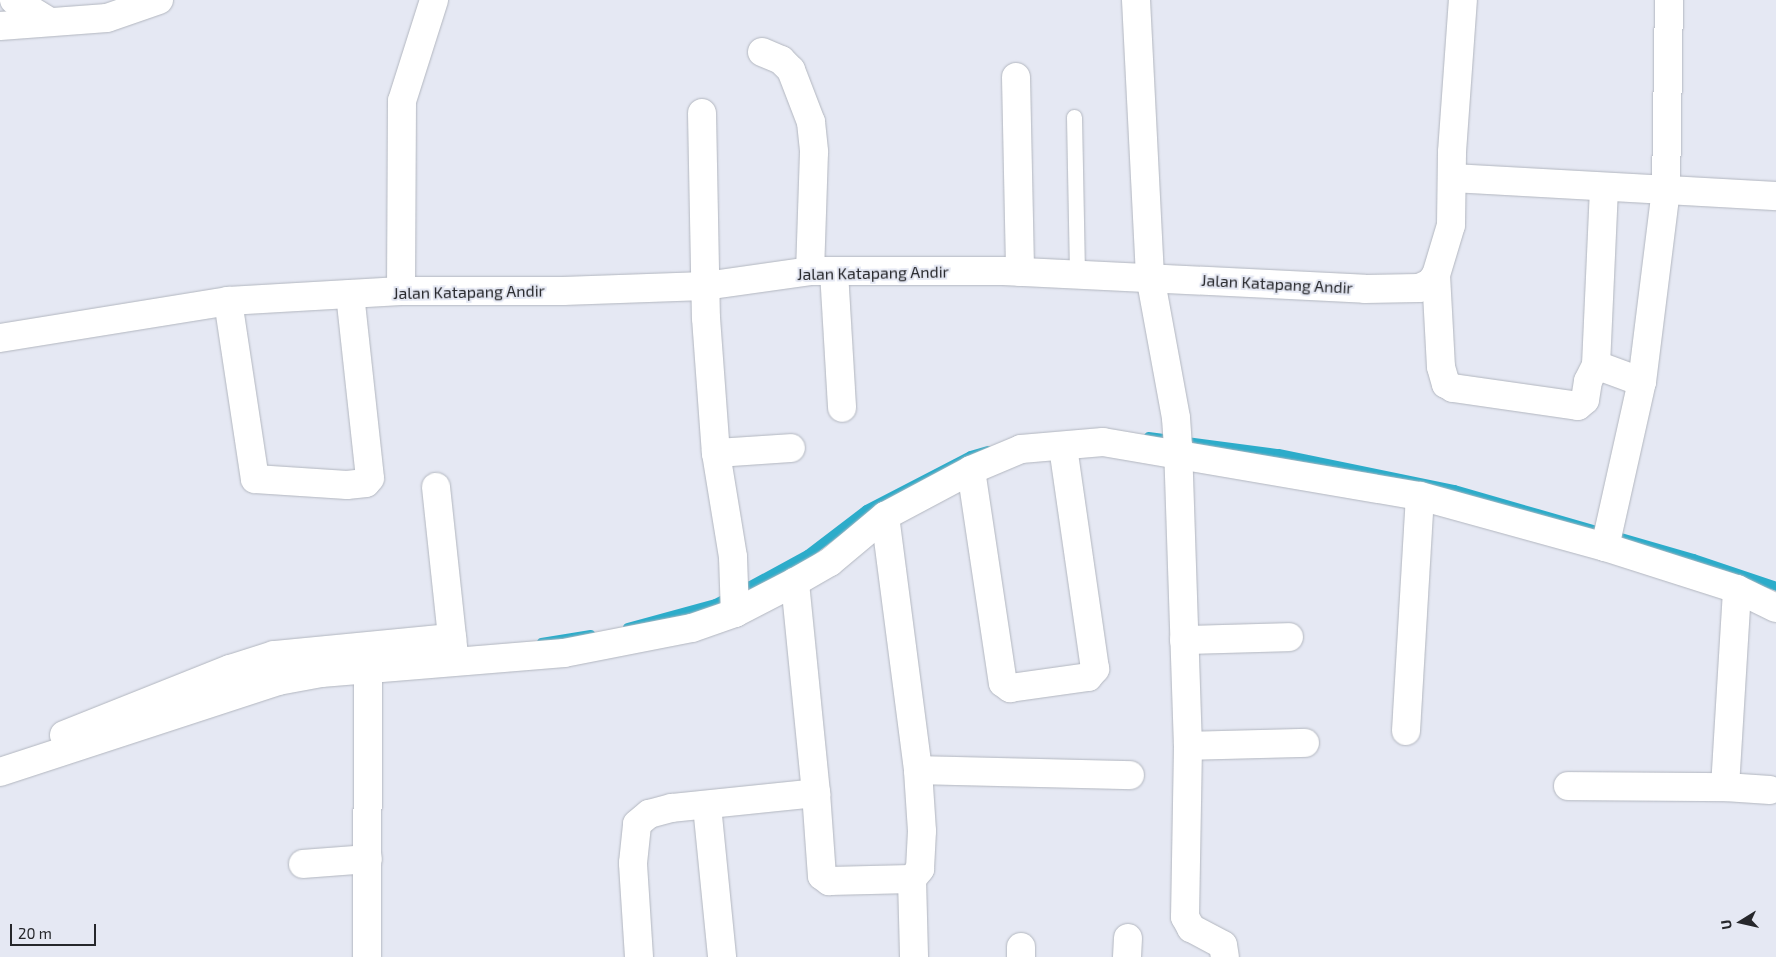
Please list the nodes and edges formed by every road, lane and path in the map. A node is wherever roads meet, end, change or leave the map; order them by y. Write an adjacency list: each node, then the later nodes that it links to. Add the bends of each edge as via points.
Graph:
1 (14, 0): 7 (street)
2 (159, 0): 7 (street, via 107,18)
3 (434, 0): 23 (street, via 401,108)
4 (1136, 0): 21 (street)
5 (1463, 0): 13 (street)
6 (1670, 0): 15 (street)
7 (50, 22): 8 (street)
8 (0, 26)
9 (762, 52): 17 (street, via 781,60 791,70 810,122)
10 (1016, 77): 18 (street)
11 (702, 113): 22 (street)
12 (1074, 116): 19 (lane)
13 (1453, 178): 14 (street); 20 (street, via 1451,225)
14 (1604, 186): 15 (street); 27 (street)
15 (1666, 189): 16 (street); 28 (street)
16 (1776, 196)
17 (822, 272): 18 (street, Jalan Katapang Andir); 22 (street, Jalan Katapang Andir); 29 (street)
18 (1020, 272): 19 (street, Jalan Katapang Andir)
19 (1077, 274): 21 (street, Jalan Katapang Andir)
20 (1436, 275): 21 (street, Jalan Katapang Andir, via 1424,285 1400,289); 27 (street, via 1441,367 1446,384 1453,388 1578,406 1585,400 1588,381)
21 (1150, 276): 32 (street, via 1176,418)
22 (705, 286): 23 (street, Jalan Katapang Andir, via 563,291); 33 (street)
23 (401, 291): 24 (street, Jalan Katapang Andir)
24 (350, 294): 25 (street, Jalan Katapang Andir); 25 (street, via 370,478 366,483 347,485 255,479)
25 (228, 301): 26 (street, Jalan Katapang Andir)
26 (0, 338)
27 (1596, 365): 28 (street)
28 (1642, 382): 38 (street)
29 (842, 408)
30 (1063, 446): 32 (street, via 1103,442); 34 (street, via 1021,449); 34 (street, via 1094,670 1088,677 1010,688 1003,683)
31 (791, 448): 33 (street)
32 (1178, 451): 36 (street); 44 (street)
33 (716, 452): 41 (street, via 733,557)
34 (971, 470): 37 (street)
35 (436, 488): 45 (street)
36 (1420, 496): 38 (street); 47 (street)
37 (885, 516): 39 (street, via 830,562); 51 (street)
38 (1608, 537): 40 (street)
39 (795, 582): 41 (street); 57 (street)
40 (1737, 589): 42 (street); 55 (street)
41 (734, 602): 45 (street, via 692,628 564,653)
42 (1776, 608)
43 (1289, 637): 44 (street)
44 (1184, 640): 49 (street)
45 (454, 651): 46 (street); 50 (street, via 274,655 230,669 59,737)
46 (368, 670): 52 (street, via 322,673 278,681); 59 (street)
47 (1406, 731)
48 (1305, 743): 49 (street)
49 (1188, 746): 66 (street, via 1185,917 1191,928 1223,945)
50 (0, 755)
51 (918, 770): 53 (street); 61 (street, via 922,858 920,869)
52 (0, 772)
53 (1130, 774)
54 (1568, 786): 55 (street)
55 (1725, 787): 56 (street)
56 (1770, 790)
57 (816, 793): 58 (street); 61 (street, via 822,876 828,881)
58 (707, 806): 63 (street, via 672,808 649,814 637,824 633,863); 64 (street)
59 (368, 859): 60 (street); 62 (street)
60 (303, 864)
61 (912, 879): 65 (street)
62 (367, 957)
63 (639, 957)
64 (722, 957)
65 (914, 957)
66 (1225, 957)

